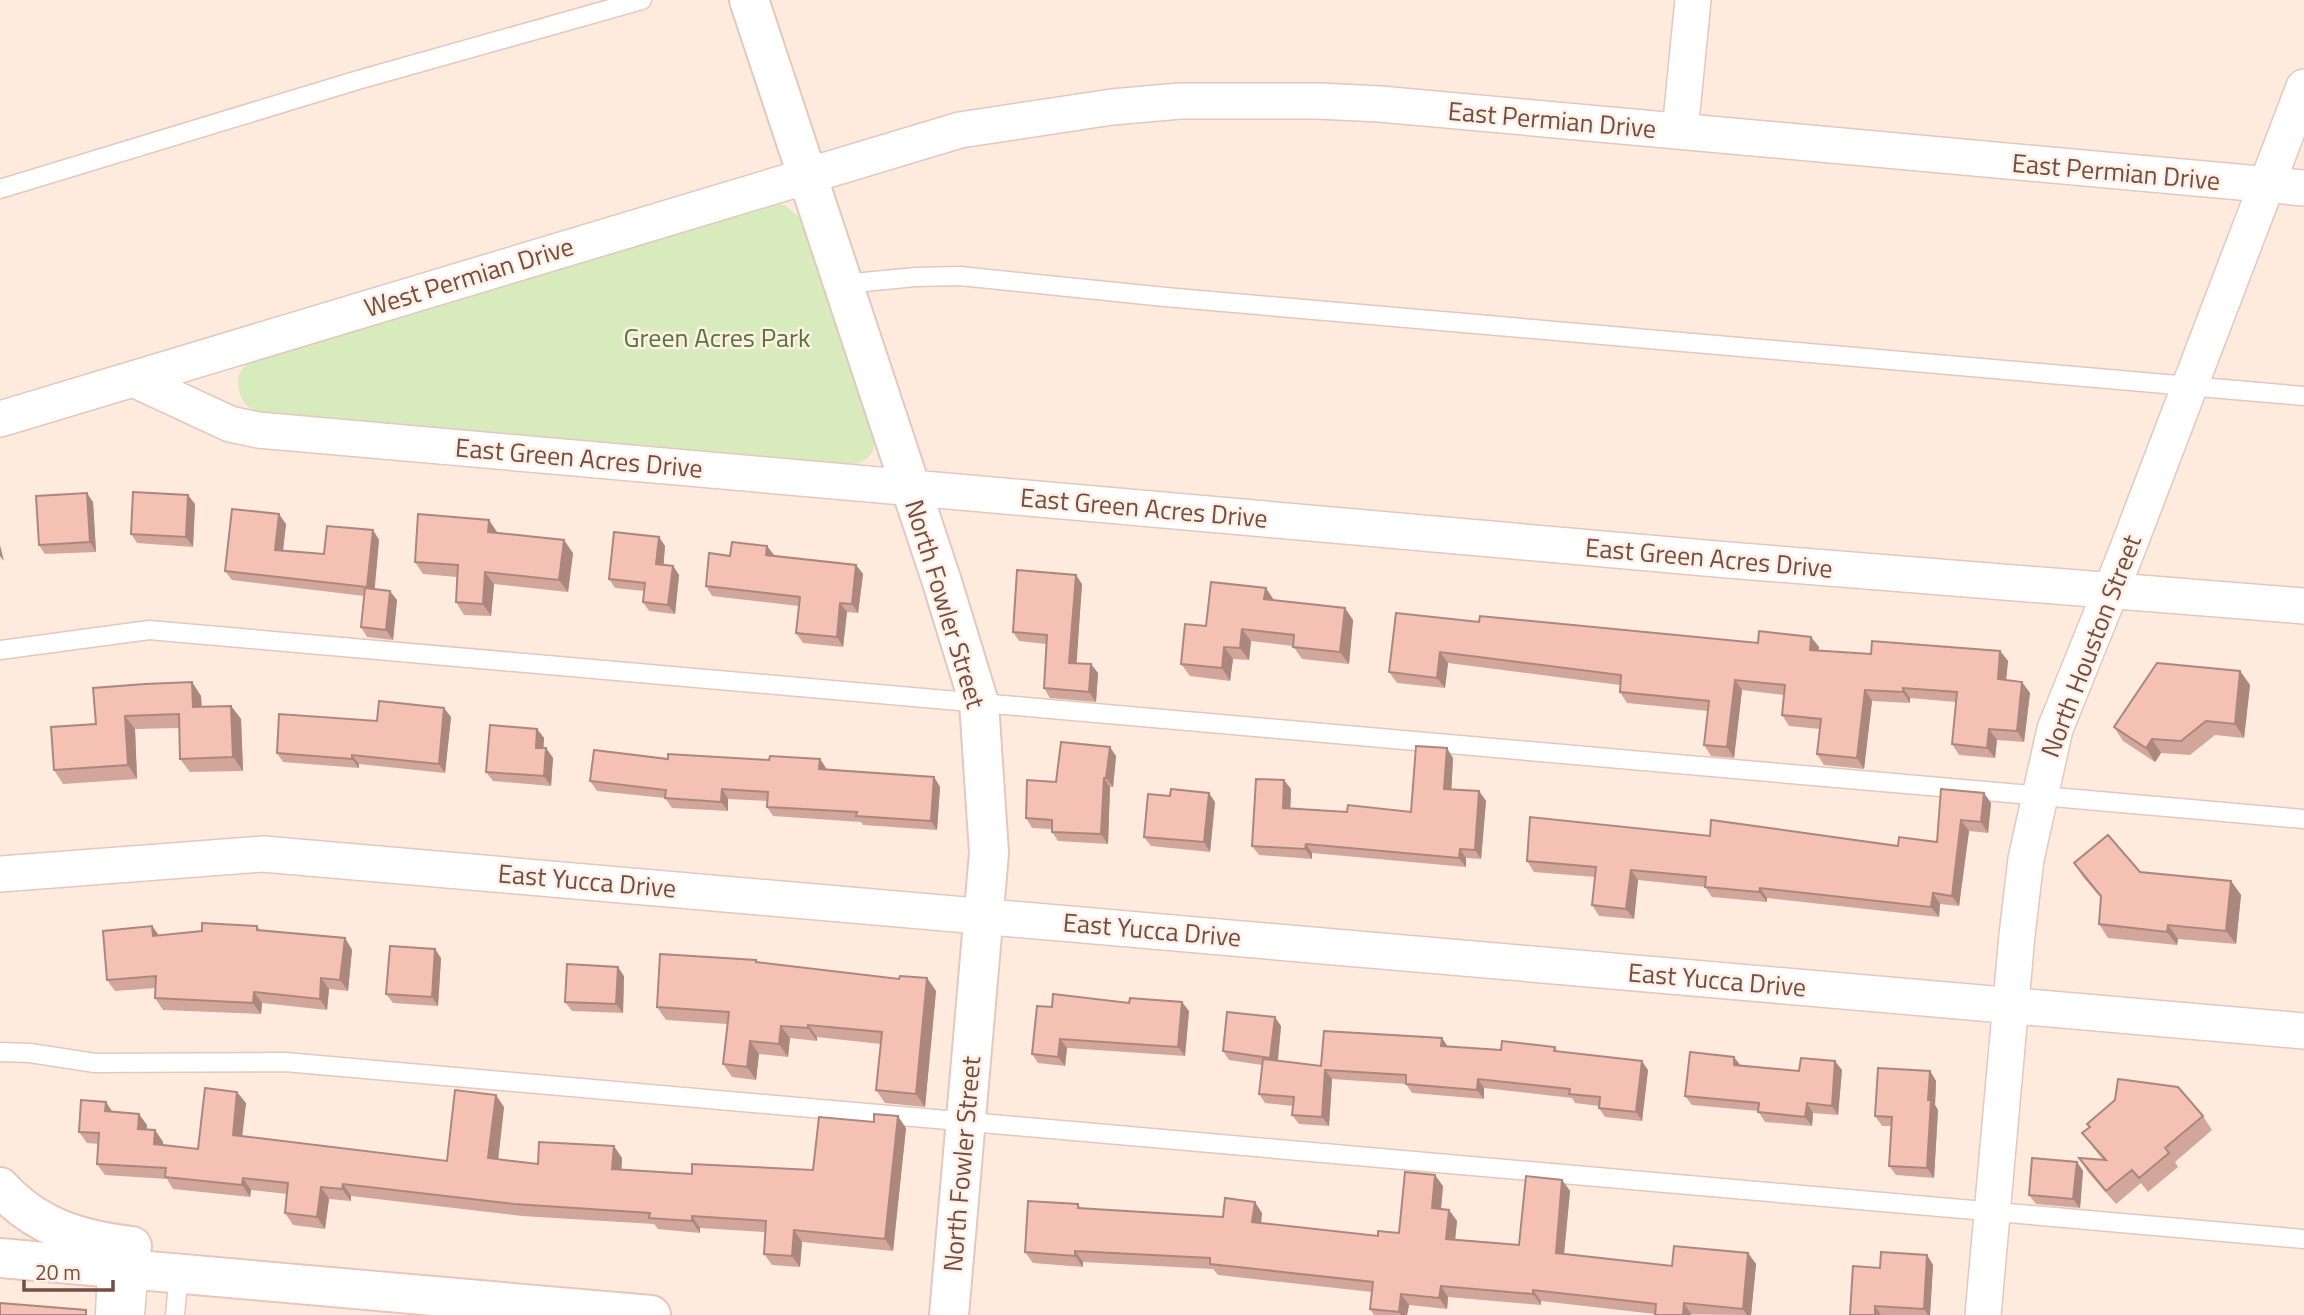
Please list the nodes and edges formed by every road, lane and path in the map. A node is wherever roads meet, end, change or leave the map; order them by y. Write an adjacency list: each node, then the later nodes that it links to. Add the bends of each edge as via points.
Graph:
1 (642, 0): 9 (lane)
2 (749, 0): 6 (street, North Fowler Street)
3 (1693, 0): 5 (street)
4 (2304, 87): 7 (street, North Houston Street)
5 (1680, 131): 6 (street, East Permian Drive, via 1380,104 1180,101 960,130); 7 (street, East Permian Drive)
6 (805, 176): 10 (street, North Fowler Street); 11 (street, West Permian Drive)
7 (2266, 184): 8 (street, East Permian Drive); 12 (street, North Houston Street)
8 (2304, 187)
9 (0, 189)
10 (844, 284): 12 (lane, via 960,276); 15 (street, North Fowler Street)
11 (133, 379): 14 (street); 15 (street, East Green Acres Drive, via 230,424 258,430)
12 (2188, 386): 13 (lane); 16 (street, North Houston Street)
13 (2304, 396)
14 (0, 419)
15 (909, 487): 16 (street, East Green Acres Drive); 19 (street, North Fowler Street)
16 (2111, 590): 17 (street, East Green Acres Drive); 20 (street, North Houston Street, via 2055,729)
17 (2304, 606)
18 (0, 650): 19 (lane, via 149,630)
19 (979, 703): 20 (lane); 23 (street, North Fowler Street, via 989,853)
20 (2039, 795): 21 (lane); 24 (street, North Houston Street, via 2026,859)
21 (2304, 819)
22 (0, 874): 23 (street, East Yucca Drive, via 263,854)
23 (984, 915): 24 (street, East Yucca Drive); 27 (street, North Fowler Street)
24 (2011, 1005): 25 (street, East Yucca Drive); 29 (street, North Houston Street)
25 (2304, 1031)
26 (0, 1052): 27 (lane, via 94,1063 285,1062)
27 (966, 1120): 29 (lane); 41 (street, North Fowler Street)
28 (0, 1186): 34 (street, via 34,1217 93,1241 357,1272)
29 (1992, 1212): 30 (lane); 42 (street, North Houston Street)
30 (2304, 1239)
31 (0, 1258): 32 (street)
32 (124, 1269): 33 (street); 36 (lane); 37 (lane); 38 (lane)
33 (179, 1273): 34 (street); 39 (lane)
34 (382, 1291): 35 (street)
35 (437, 1305): 40 (street)
36 (105, 1315)
37 (120, 1315)
38 (135, 1315)
39 (175, 1315)
40 (651, 1315)
41 (949, 1315)
42 (1983, 1315)

